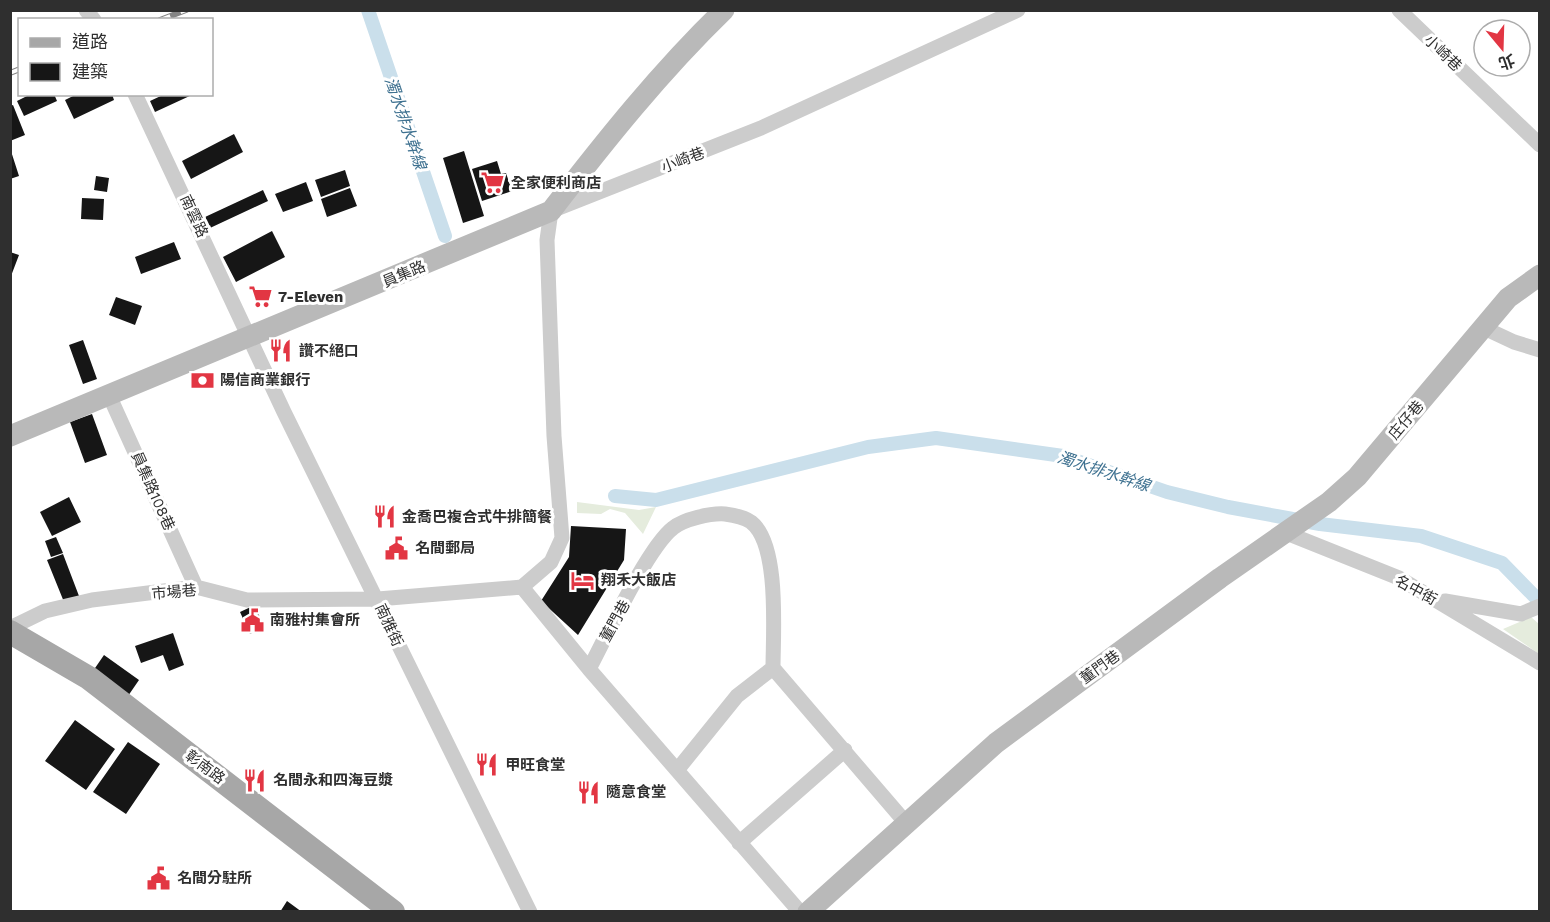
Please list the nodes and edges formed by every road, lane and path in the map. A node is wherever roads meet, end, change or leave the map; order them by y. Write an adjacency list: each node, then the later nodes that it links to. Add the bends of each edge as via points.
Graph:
1 (724, 10): 6 (street, 員集路, via 681,52 615,129)
2 (1017, 10): 6 (street, 小崎巷, via 761,128)
3 (1399, 10): 5 (street, 小崎巷)
4 (136, 96): 9 (street, 南雲路)
5 (1539, 144)
6 (551, 212): 9 (street, 員集路); 15 (street, via 547,240 562,538 551,562)
7 (1539, 275): 8 (street, 庄仔巷, via 1508,298)
8 (1482, 327): 10 (street); 13 (street, 庄仔巷, via 1357,477)
9 (251, 337): 11 (street, 員集路); 16 (street, 南雅街, via 284,412)
10 (1539, 350)
11 (109, 395): 12 (street, 員集路); 14 (street, 員集路108巷)
12 (10, 436)
13 (1292, 526): 17 (street, 名中街, via 1399,578); 26 (street, 董門巷, via 996,743)
14 (196, 587): 16 (street, 市場巷, via 247,600); 19 (street, 市場巷, via 92,600 45,611)
15 (522, 587): 16 (street, 市場巷); 23 (street)
16 (378, 599): 30 (street, 南雅街)
17 (1433, 599): 18 (street, via 1521,614); 21 (street, 名中街)
18 (1539, 606)
19 (10, 630): 29 (main road, 彰南路, via 89,678)
20 (10, 648): 28 (main road, 彰南路, via 47,665)
21 (1539, 663)
22 (773, 668): 23 (street, 董門巷, via 773,585 763,540 752,522 716,513 673,528 653,551); 24 (street); 25 (street, via 737,696)
23 (589, 669): 25 (street)
24 (845, 750): 26 (street); 27 (street)
25 (678, 769): 27 (street)
26 (906, 823): 32 (street, 董門巷)
27 (740, 843): 31 (street)
28 (370, 912)
29 (393, 912)
30 (530, 912)
31 (800, 912)
32 (808, 912)

